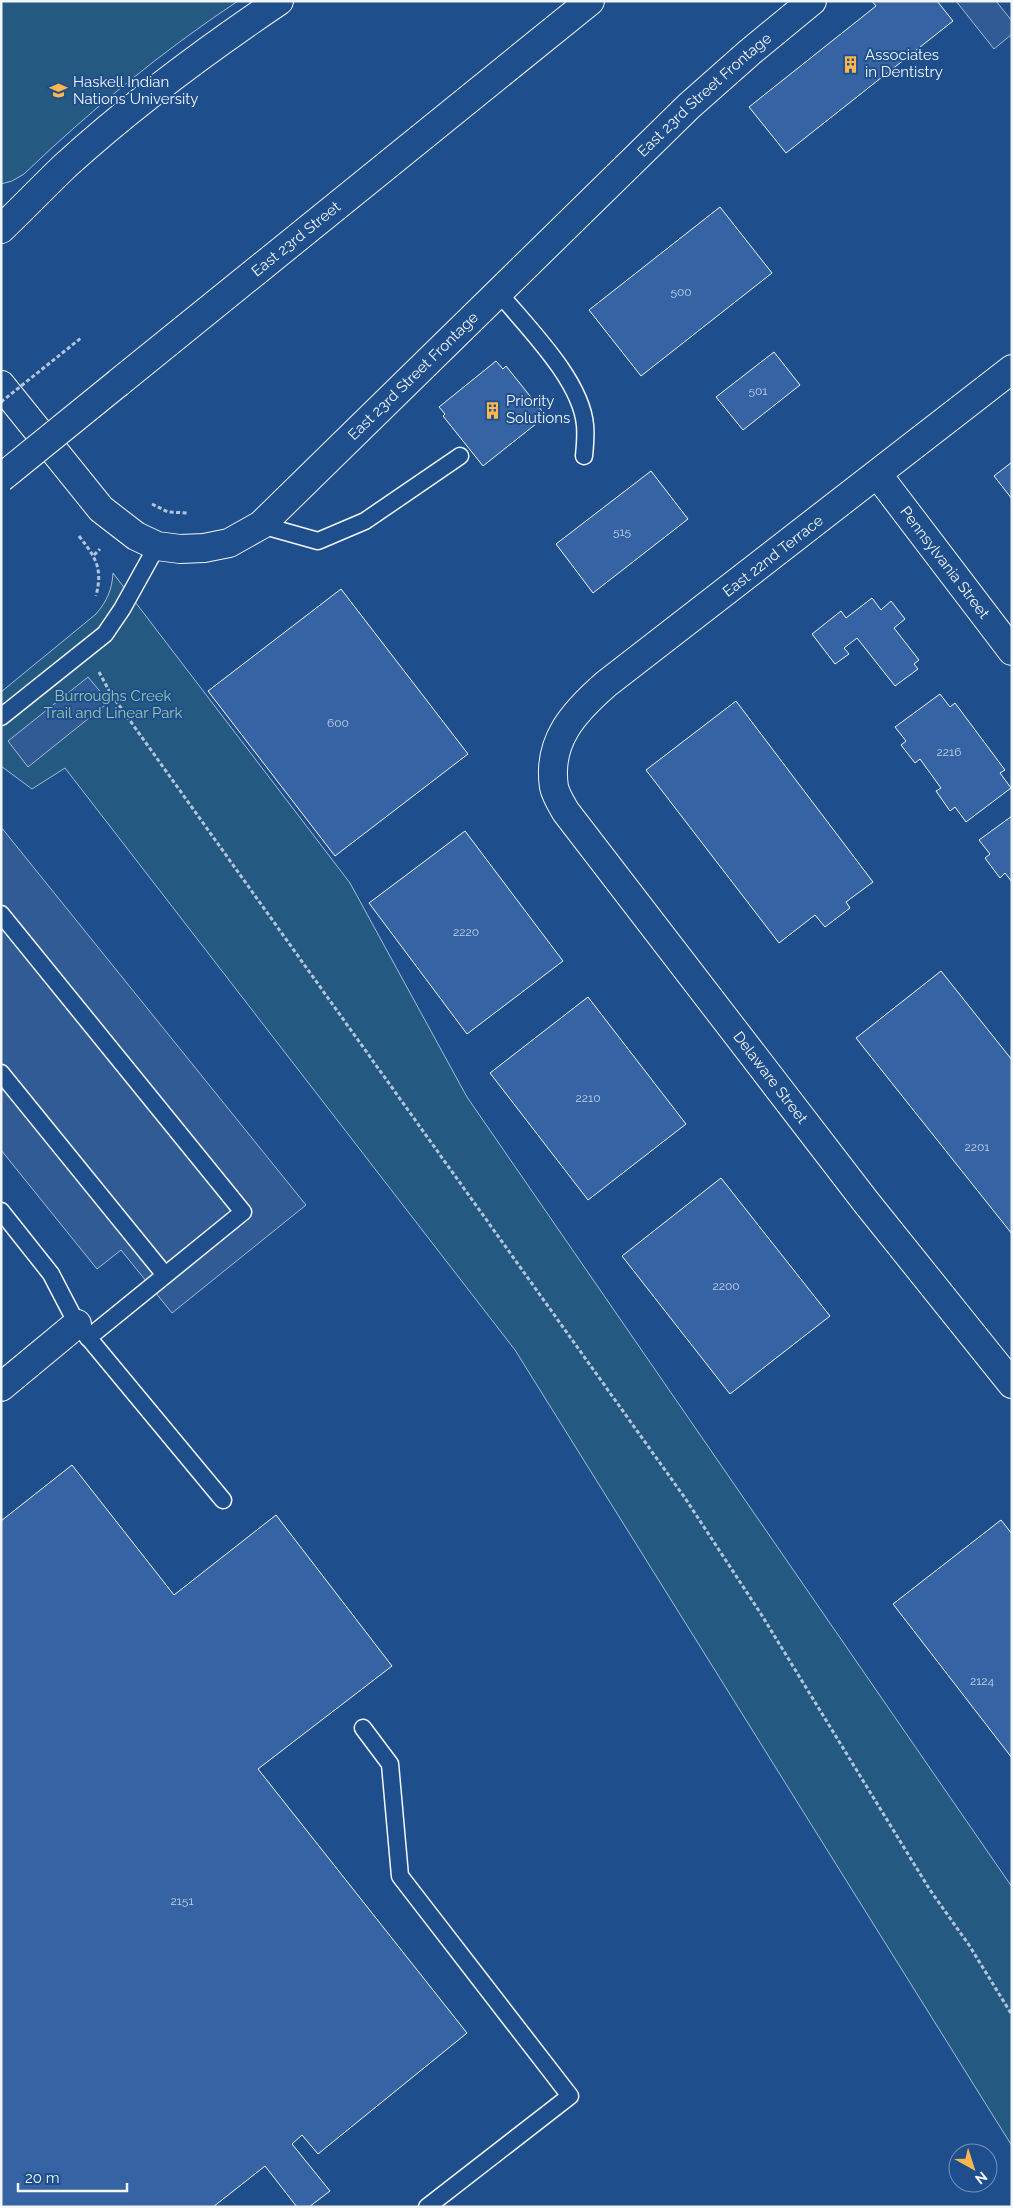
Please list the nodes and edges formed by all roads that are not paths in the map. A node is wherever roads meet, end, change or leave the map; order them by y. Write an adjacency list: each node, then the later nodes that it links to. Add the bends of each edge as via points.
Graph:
1 (279, 1): 4 (street, via 138,104 66,165)
2 (590, 1): 11 (street, East 23rd Street, bridge)
3 (812, 1): 5 (street, East 23rd Street Frontage, via 689,106)
4 (1, 229)
5 (499, 293): 9 (lane, via 558,365 574,390 586,424); 12 (street, East 23rd Street Frontage)
6 (1012, 369): 10 (street, East 22nd Terrace)
7 (1, 385): 13 (street, East 23rd Street Frontage, via 101,509 136,536)
8 (460, 456): 12 (lane, via 365,521 318,541)
9 (584, 456)
10 (878, 475): 14 (street, Pennsylvania Street); 16 (street, East 22nd Terrace, via 586,702 565,728)
11 (1, 478)
12 (261, 525): 13 (street, East 23rd Street Frontage, via 229,543 188,548)
13 (157, 546): 15 (lane, via 105,634)
14 (1012, 651)
15 (1, 717)
16 (553, 758): 22 (street, Delaware Street, via 554,789 566,812 866,1202)
17 (1, 914): 20 (lane, via 243,1212)
18 (1, 1073): 20 (lane)
19 (1, 1212): 21 (lane, via 51,1274)
20 (165, 1275): 21 (lane)
21 (83, 1331): 23 (street); 24 (lane)
22 (1012, 1384)
23 (1, 1386)
24 (223, 1500)
25 (363, 1728): 26 (lane, via 390,1764 400,1876 570,2096)
26 (427, 2207)

